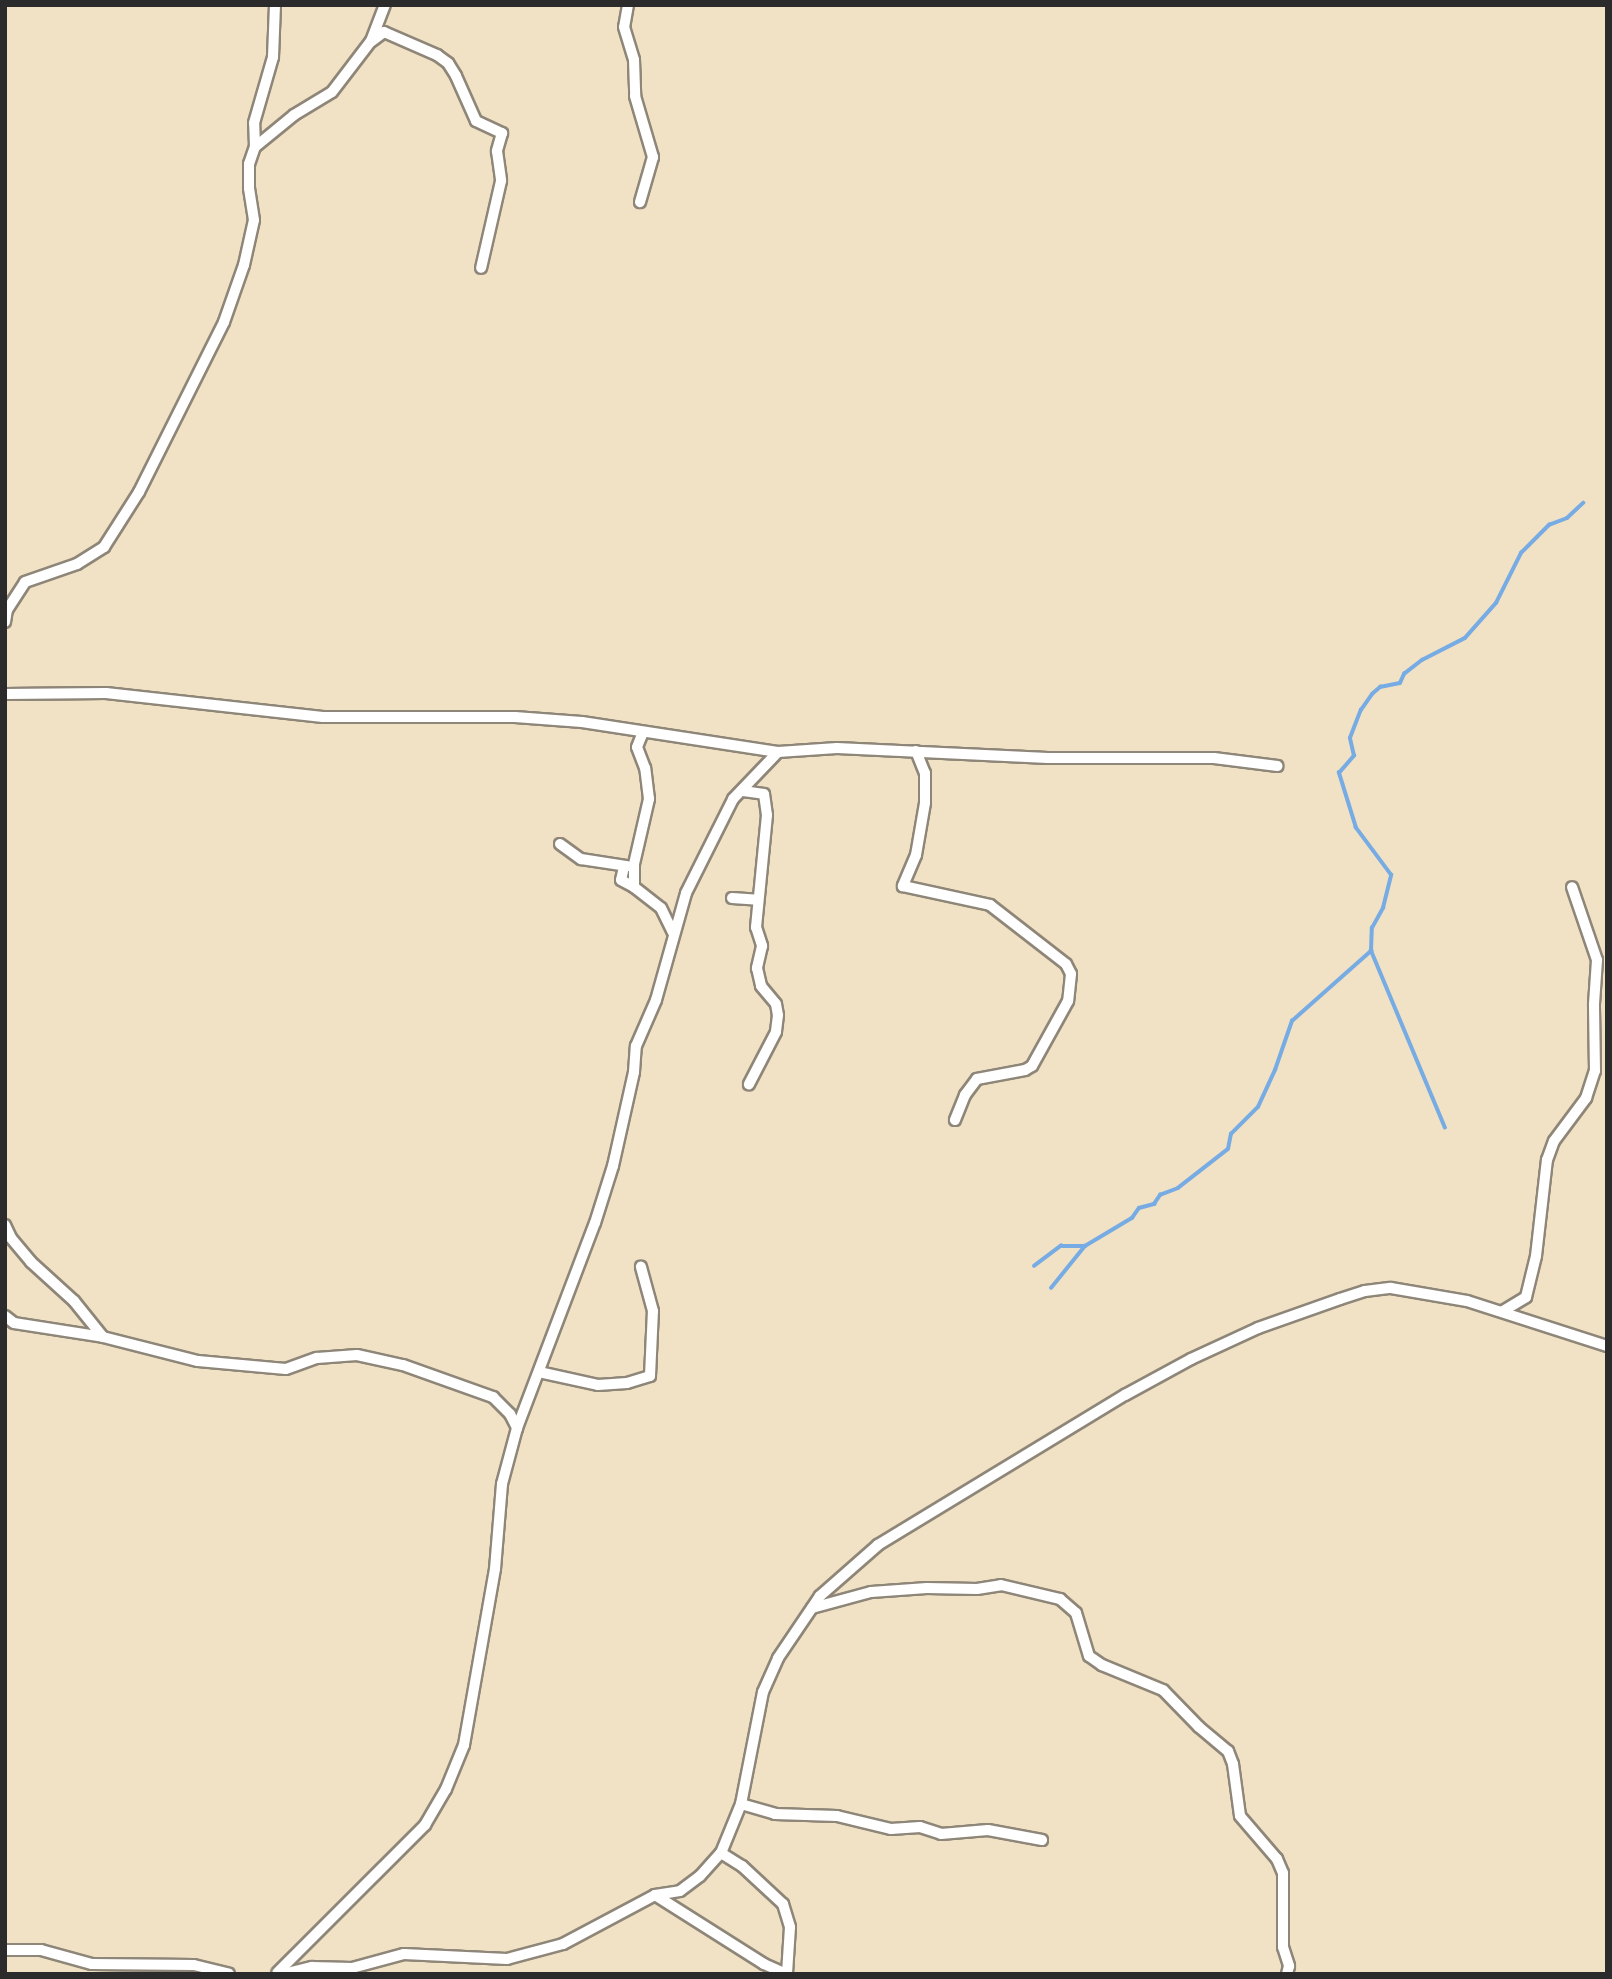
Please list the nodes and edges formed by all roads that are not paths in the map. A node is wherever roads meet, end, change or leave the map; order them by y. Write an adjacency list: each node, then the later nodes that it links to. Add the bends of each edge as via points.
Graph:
1 (275, 5): 5 (street, via 273,57 254,123)
2 (385, 5): 4 (street)
3 (628, 5): 6 (street, via 624,27 634,60 635,96 653,157)
4 (371, 41): 5 (street, via 332,92); 7 (street, via 384,32 437,55 456,76 476,121 502,133 497,151 501,181)
5 (255, 146): 8 (street, via 249,188 254,220 244,265 224,322 139,492 104,547 77,564 25,582)
6 (640, 202)
7 (481, 268)
8 (6, 608): 9 (street)
9 (5, 622)
10 (5, 694): 11 (street, via 106,693 323,717 515,717)
11 (630, 730): 12 (street); 13 (street)
12 (643, 732): 13 (street); 15 (street)
13 (637, 747): 21 (street, via 649,799)
14 (916, 751): 15 (street, via 836,748); 16 (street, via 1048,758 1214,758); 27 (street, via 925,773 925,803 916,855 903,886 990,905 1066,964 1071,974 1068,1001 1032,1066 977,1079)
15 (778, 752): 17 (street)
16 (1277, 766)
17 (760, 770): 18 (street); 19 (street)
18 (743, 791): 19 (street); 25 (street, via 733,799 686,893)
19 (764, 794): 24 (street, via 767,816)
20 (560, 844): 21 (street, via 581,859)
21 (629, 865): 25 (street, via 621,880 665,913)
22 (1572, 887): 30 (street, via 1597,960 1595,1071 1586,1098 1554,1141 1547,1160 1536,1256 1526,1297)
23 (732, 898): 24 (street)
24 (758, 900): 26 (street, via 756,927 762,946 758,976 778,1015 776,1032)
25 (674, 940): 34 (street, via 636,1046 634,1072 596,1223)
26 (749, 1084)
27 (955, 1121)
28 (5, 1225): 32 (street, via 31,1262 74,1301)
29 (641, 1268): 34 (street, via 653,1311 650,1376 598,1385)
30 (1503, 1311): 33 (street); 36 (street, via 1391,1289 1365,1292 1258,1328 1125,1395 878,1545)
31 (5, 1316): 32 (street, via 14,1323)
32 (103, 1337): 35 (street, via 198,1361 281,1369 357,1355 493,1397)
33 (1607, 1346)
34 (540, 1372): 35 (street)
35 (517, 1428): 44 (street, via 502,1483 495,1569 464,1745 446,1789 425,1825)
36 (811, 1608): 37 (street, via 778,1658 763,1692); 47 (street, via 872,1592 1001,1585 1060,1600 1076,1613 1089,1656 1163,1690 1228,1751 1240,1816 1277,1859 1283,1873)
37 (741, 1804): 38 (street, via 775,1814 837,1816 891,1829 920,1826 951,1834 988,1830); 39 (street)
38 (1042, 1840)
39 (721, 1853): 40 (street, via 680,1891); 46 (street, via 783,1904 790,1927)
40 (655, 1895): 42 (street, via 563,1944 507,1959 404,1954 352,1968); 46 (street)
41 (5, 1950): 43 (street, via 53,1952 92,1965 194,1965)
42 (298, 1971): 45 (street)
43 (229, 1974)
44 (277, 1974)
45 (283, 1974)
46 (787, 1974)
47 (1287, 1974)

